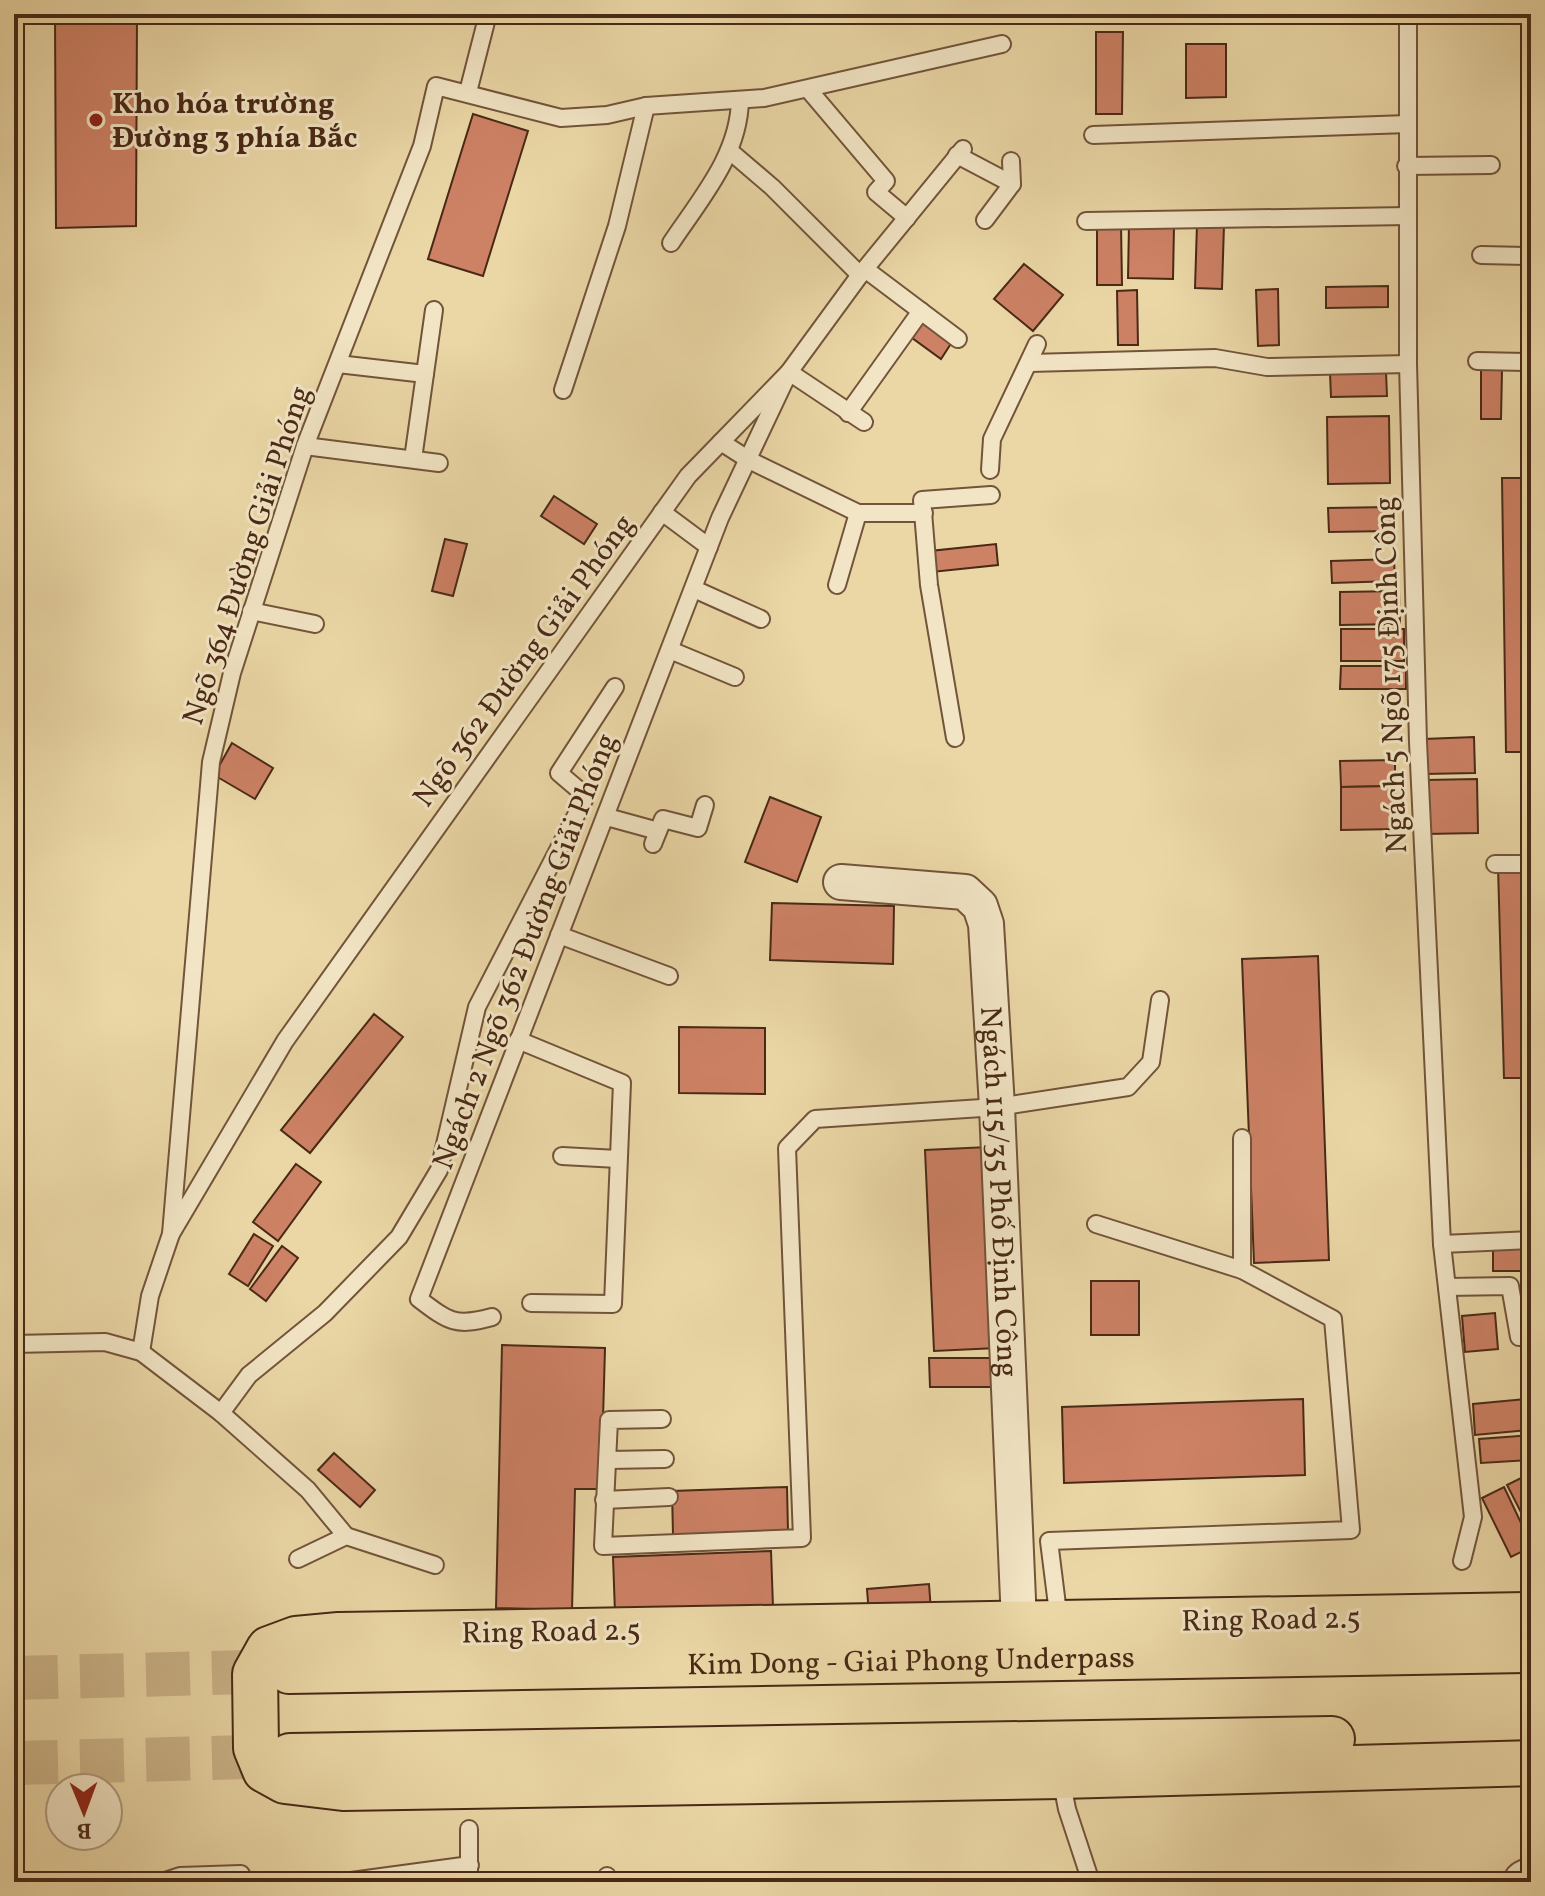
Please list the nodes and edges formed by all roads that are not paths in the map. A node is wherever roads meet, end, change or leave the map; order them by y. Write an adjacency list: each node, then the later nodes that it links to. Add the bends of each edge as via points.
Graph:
1 (488, 14): 5 (lane)
2 (1408, 14): 8 (lane, Ngách 5 Ngõ 175 Định Công)
3 (1002, 44): 4 (lane, Ngõ 364 Đường Giải Phóng)
4 (808, 89): 6 (lane, Ngõ 364 Đường Giải Phóng); 16 (lane, via 886,181 876,192)
5 (468, 92): 7 (lane, Ngõ 364 Đường Giải Phóng, via 561,118); 30 (lane, Ngõ 364 Đường Giải Phóng, via 436,86 422,146)
6 (740, 100): 7 (lane, Ngõ 364 Đường Giải Phóng); 10 (lane, via 740,126)
7 (646, 106): 34 (lane, via 617,226)
8 (1408, 124): 9 (lane); 13 (lane, Ngách 5 Ngõ 175 Định Công)
9 (1093, 135)
10 (731, 152): 19 (lane); 22 (lane)
11 (1011, 161): 14 (lane)
12 (1491, 165): 13 (lane)
13 (1406, 166): 15 (lane, Ngách 5 Ngõ 175 Định Công)
14 (1012, 184): 16 (lane, Ngõ 362 Đường Giải Phóng, via 960,152); 17 (lane)
15 (1408, 216): 18 (lane); 31 (lane, Ngách 5 Ngõ 175 Định Công)
16 (907, 218): 22 (lane, Ngõ 362 Đường Giải Phóng)
17 (985, 220)
18 (1086, 221)
19 (671, 243)
20 (1481, 255): 21 (lane)
21 (1531, 256)
22 (862, 272): 24 (lane); 32 (lane, Ngõ 362 Đường Giải Phóng)
23 (434, 310): 33 (lane)
24 (921, 311): 25 (lane); 35 (lane)
25 (958, 339)
26 (1037, 344): 29 (lane)
27 (1477, 361): 28 (lane)
28 (1531, 362)
29 (1030, 363): 31 (lane, via 1215,358 1267,367); 42 (lane, via 992,439)
30 (338, 364): 33 (lane); 38 (lane, Ngõ 364 Đường Giải Phóng)
31 (1408, 364): 73 (lane, Ngách 5 Ngõ 175 Định Công, via 1418,742)
32 (789, 372): 35 (lane); 37 (lane, Ngõ 362 Đường Giải Phóng); 40 (lane, Ngách 2 Ngõ 362 Đường Giải Phóng)
33 (425, 374): 39 (lane)
34 (563, 390)
35 (848, 413): 36 (lane)
36 (864, 422)
37 (721, 442): 40 (lane); 44 (lane, Ngõ 362 Đường Giải Phóng)
38 (305, 446): 39 (lane); 50 (lane, Ngõ 364 Đường Giải Phóng)
39 (413, 459): 41 (lane)
40 (749, 460): 45 (lane); 47 (lane, Ngách 2 Ngõ 362 Đường Giải Phóng)
41 (439, 463)
42 (990, 470)
43 (991, 495): 46 (lane, via 922,500)
44 (662, 512): 47 (lane); 71 (lane, Ngõ 362 Đường Giải Phóng, via 285,1041)
45 (858, 513): 46 (lane); 48 (lane)
46 (924, 513): 56 (lane, via 929,585)
47 (709, 547): 49 (lane, Ngách 2 Ngõ 362 Đường Giải Phóng)
48 (837, 585)
49 (694, 589): 51 (lane); 53 (lane, Ngách 2 Ngõ 362 Đường Giải Phóng)
50 (251, 611): 52 (lane); 71 (lane, Ngõ 364 Đường Giải Phóng, via 211,762)
51 (761, 619)
52 (315, 624)
53 (670, 650): 54 (lane); 58 (lane, Ngách 2 Ngõ 362 Đường Giải Phóng)
54 (735, 677)
55 (615, 687): 81 (lane, via 559,773 586,796 477,1007 439,1170 399,1237 325,1313 249,1375)
56 (955, 738)
57 (705, 805): 58 (lane, via 698,828 663,819 655,838)
58 (607, 817): 62 (lane, Ngách 2 Ngõ 362 Đường Giải Phóng)
59 (1495, 864): 60 (lane)
60 (1531, 864)
61 (841, 882): 66 (street, Ngách 115/35 Phố Định Công, via 965,892 980,906 986,924)
62 (559, 935): 63 (lane); 65 (lane, Ngách 2 Ngõ 362 Đường Giải Phóng)
63 (669, 976)
64 (1160, 1000): 66 (lane, via 1151,1062 1128,1087)
65 (518, 1040): 69 (lane, via 622,1083); 77 (lane, Ngách 2 Ngõ 362 Đường Giải Phóng, via 419,1299 462,1325)
66 (997, 1107): 86 (lane, via 815,1119 787,1148 802,1538 603,1546); 92 (street, Ngách 115/35 Phố Định Công)
67 (1242, 1138): 74 (lane)
68 (562, 1156): 69 (lane)
69 (618, 1159): 76 (lane, via 613,1304)
70 (1096, 1224): 74 (lane)
71 (171, 1234): 80 (lane, via 150,1296)
72 (1531, 1240): 73 (lane)
73 (1442, 1244): 75 (lane, Ngách 5 Ngõ 175 Định Công)
74 (1242, 1270): 92 (lane, via 1333,1319 1351,1530 1049,1541)
75 (1447, 1287): 78 (lane, via 1510,1286 1519,1337); 89 (lane, Ngách 5 Ngõ 175 Định Công, via 1473,1517)
76 (531, 1303)
77 (492, 1317)
78 (1531, 1337)
79 (14, 1344): 80 (lane, via 105,1342)
80 (141, 1352): 81 (lane)
81 (221, 1413): 87 (lane, via 308,1490)
82 (662, 1419): 84 (lane, via 609,1420)
83 (665, 1459): 84 (lane)
84 (608, 1460): 86 (lane)
85 (669, 1497): 86 (lane)
86 (604, 1500)
87 (346, 1536): 88 (lane); 90 (lane)
88 (298, 1559)
89 (1462, 1561)
90 (435, 1565)
91 (1531, 1615): 92 (main road, Ring Road 2.5)
92 (1039, 1623): 98 (main road, Ring Road 2.5, via 296,1639 269,1649 255,1674 256,1748 265,1770 285,1781 343,1788)
93 (1531, 1650): 94 (main road, Kim Dong - Giai Phong Underpass)
94 (289, 1671)
95 (1531, 1735): 96 (main road)
96 (290, 1756)
97 (1531, 1763): 98 (main road)
98 (1061, 1776): 105 (lane)
99 (469, 1829): 101 (lane)
100 (241, 1874): 103 (lane, via 180,1876)
101 (470, 1874): 104 (lane)
102 (1531, 1879): 106 (street)
103 (162, 1882)
104 (344, 1882)
105 (1091, 1882)
106 (1525, 1882)

